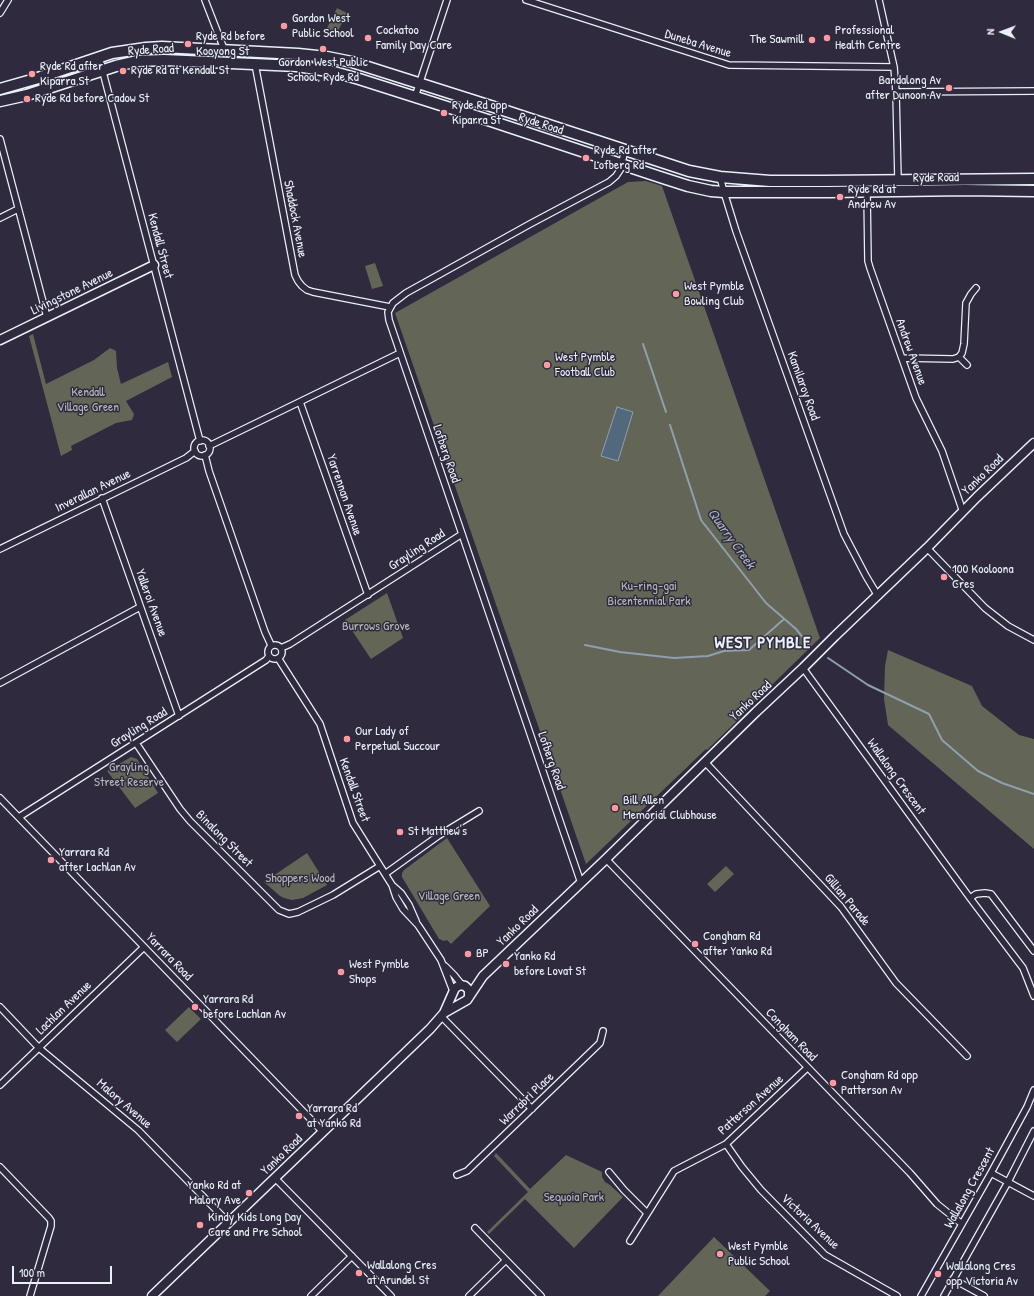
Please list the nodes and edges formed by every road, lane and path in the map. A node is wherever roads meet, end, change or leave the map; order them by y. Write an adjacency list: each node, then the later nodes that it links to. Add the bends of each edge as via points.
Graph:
1 (8, 0): 6 (street)
2 (204, 0): 7 (street)
3 (447, 0): 12 (street)
4 (526, 0): 10 (street, Duneba Avenue, via 729,65)
5 (879, 0): 10 (street)
6 (0, 13)
7 (224, 49): 8 (highway, Ryde Road, via 146,48); 12 (highway, Ryde Road, via 327,57 352,62)
8 (99, 57): 11 (street, Kendall Street); 13 (highway, Ryde Road)
9 (255, 64): 11 (highway, Ryde Road, via 147,60); 16 (highway, Ryde Road, via 334,72); 31 (street, Shaddock Avenue, via 298,281 313,292)
10 (894, 67): 15 (street)
11 (103, 70): 17 (highway, Ryde Road); 29 (street, Kendall Street)
12 (420, 84): 16 (street); 19 (highway, Ryde Road)
13 (0, 89)
14 (1034, 90): 15 (street)
15 (896, 92): 23 (street)
16 (415, 97): 20 (highway, Ryde Road)
17 (0, 101)
18 (0, 140): 27 (street)
19 (625, 150): 20 (street); 21 (highway, Ryde Road, via 690,171)
20 (622, 164): 25 (highway, Ryde Road, via 688,186); 31 (street, via 616,176 609,182 406,293)
21 (720, 177): 23 (highway, Ryde Road, via 770,181); 25 (street, Kamilaroy Road)
22 (1034, 179): 23 (highway, Ryde Road)
23 (898, 180)
24 (1034, 191): 26 (highway, Ryde Road)
25 (724, 192): 26 (highway, Ryde Road); 50 (street, Kamilaroy Road, via 844,534)
26 (867, 192): 36 (street, Andrew Avenue, via 868,261)
27 (18, 209): 28 (street); 32 (street)
28 (0, 218)
29 (154, 264): 32 (main road, Livingstone Avenue); 39 (street, Kendall Street)
30 (976, 288): 35 (street, via 966,303 964,344)
31 (390, 307): 34 (street, Lofberg Road, via 388,316)
32 (47, 317): 33 (main road, Livingstone Avenue)
33 (0, 340)
34 (400, 353): 38 (street); 46 (street, Lofberg Road)
35 (959, 357): 36 (street); 37 (street)
36 (902, 358): 45 (street, Andrew Avenue, via 916,398 942,452)
37 (967, 365)
38 (300, 402): 41 (street); 49 (street, Yarrennan Avenue)
39 (200, 441): 41 (street); 42 (street, via 196,443)
40 (1034, 443): 45 (main road, Yanko Road)
41 (209, 446): 43 (street)
42 (195, 451): 43 (street, via 200,456); 44 (street, Inverallan Avenue, via 186,458)
43 (205, 455): 53 (street)
44 (102, 498): 48 (street, Inverallan Avenue); 51 (street, Yalleroi Avenue)
45 (963, 512): 47 (main road, Yanko Road)
46 (462, 534): 49 (street, Grayling Road); 68 (street, Lofberg Road)
47 (927, 548): 50 (main road, Yanko Road); 52 (street, via 985,608 1008,626)
48 (0, 549)
49 (368, 595): 54 (street, Grayling Road)
50 (878, 596): 57 (main road, Yanko Road)
51 (140, 607): 58 (street); 59 (street, Yalleroi Avenue)
52 (1034, 640)
53 (271, 645): 54 (street, via 278,645); 55 (street)
54 (281, 648): 56 (street, via 282,652)
55 (269, 656): 56 (street); 59 (street, Grayling Road)
56 (278, 658): 66 (street, Kendall Street, via 320,724 353,823)
57 (803, 668): 61 (main road, Yanko Road); 69 (street, Wallalong Crescent)
58 (0, 683)
59 (179, 716): 60 (street, Grayling Road)
60 (136, 743): 64 (street, Grayling Road); 66 (street, Binalong Street, via 190,821 279,910 290,914 298,912 333,895)
61 (705, 762): 65 (main road, Yanko Road); 83 (street, Gillian Parade, via 841,907 896,983)
62 (0, 798): 64 (street, Yarrara Road)
63 (478, 811): 67 (street)
64 (19, 817): 70 (street, Yarrara Road)
65 (606, 859): 68 (main road, Yanko Road); 84 (street, Congham Road)
66 (380, 866): 67 (street, Kendall Street)
67 (385, 874): 72 (street, Kendall Street, via 403,909 418,925)
68 (581, 883): 73 (main road, Yanko Road)
69 (970, 898): 71 (street, via 976,894 991,894); 76 (street, Wallalong Crescent, via 1023,968)
70 (144, 947): 82 (street, Lachlan Avenue); 89 (street, Yarrara Road)
71 (1034, 951)
72 (443, 964): 74 (street, Kendall Street); 75 (street, Kendall Street)
73 (483, 976): 74 (main road, Yanko Road); 77 (main road, Yanko Road)
74 (463, 985): 75 (main road, Yanko Road, via 456,986); 77 (main road, via 469,990)
75 (452, 992): 78 (main road, via 455,1001); 80 (main road, Yanko Road)
76 (1034, 996)
77 (469, 997): 78 (main road, Yanko Road)
78 (461, 1003): 80 (main road, Yanko Road)
79 (0, 1007): 82 (street, Malory Avenue)
80 (443, 1014): 87 (street); 89 (main road, Yanko Road)
81 (603, 1031): 87 (street, Warrabri Place, via 600,1043)
82 (39, 1048): 85 (street, Lachlan Avenue); 99 (street, Malory Avenue, via 138,1130)
83 (967, 1056)
84 (807, 1068): 90 (street, Patterson Avenue); 100 (street, Congham Road, via 937,1204)
85 (0, 1085)
86 (1034, 1090): 93 (street, Wallalong Crescent)
87 (532, 1109): 94 (street, Warrabri Place, via 467,1171)
88 (1034, 1131): 96 (street)
89 (323, 1132): 95 (main road, Yanko Road)
90 (726, 1144): 98 (street, Patterson Avenue, via 674,1171); 112 (street, Victoria Avenue, via 761,1190 825,1255)
91 (0, 1167): 106 (street, via 51,1221)
92 (610, 1172): 98 (street)
93 (991, 1173): 96 (street); 100 (street, Wallalong Crescent)
94 (457, 1175)
95 (275, 1178): 99 (main road, Yanko Road); 103 (street)
96 (1008, 1182): 97 (street); 105 (street)
97 (1034, 1196)
98 (647, 1213): 102 (street, Patterson Avenue)
99 (229, 1223): 107 (main road, Yanko Road)
100 (962, 1224): 113 (street, Wallalong Crescent)
101 (474, 1228): 104 (street)
102 (630, 1241)
103 (352, 1256): 108 (street); 109 (street)
104 (506, 1260): 110 (street); 111 (street)
105 (954, 1279): 114 (street); 115 (street)
106 (30, 1296)
107 (152, 1296)
108 (311, 1296)
109 (391, 1296)
110 (469, 1296)
111 (541, 1296)
112 (897, 1296)
113 (921, 1296)
114 (944, 1296)
115 (984, 1296)

